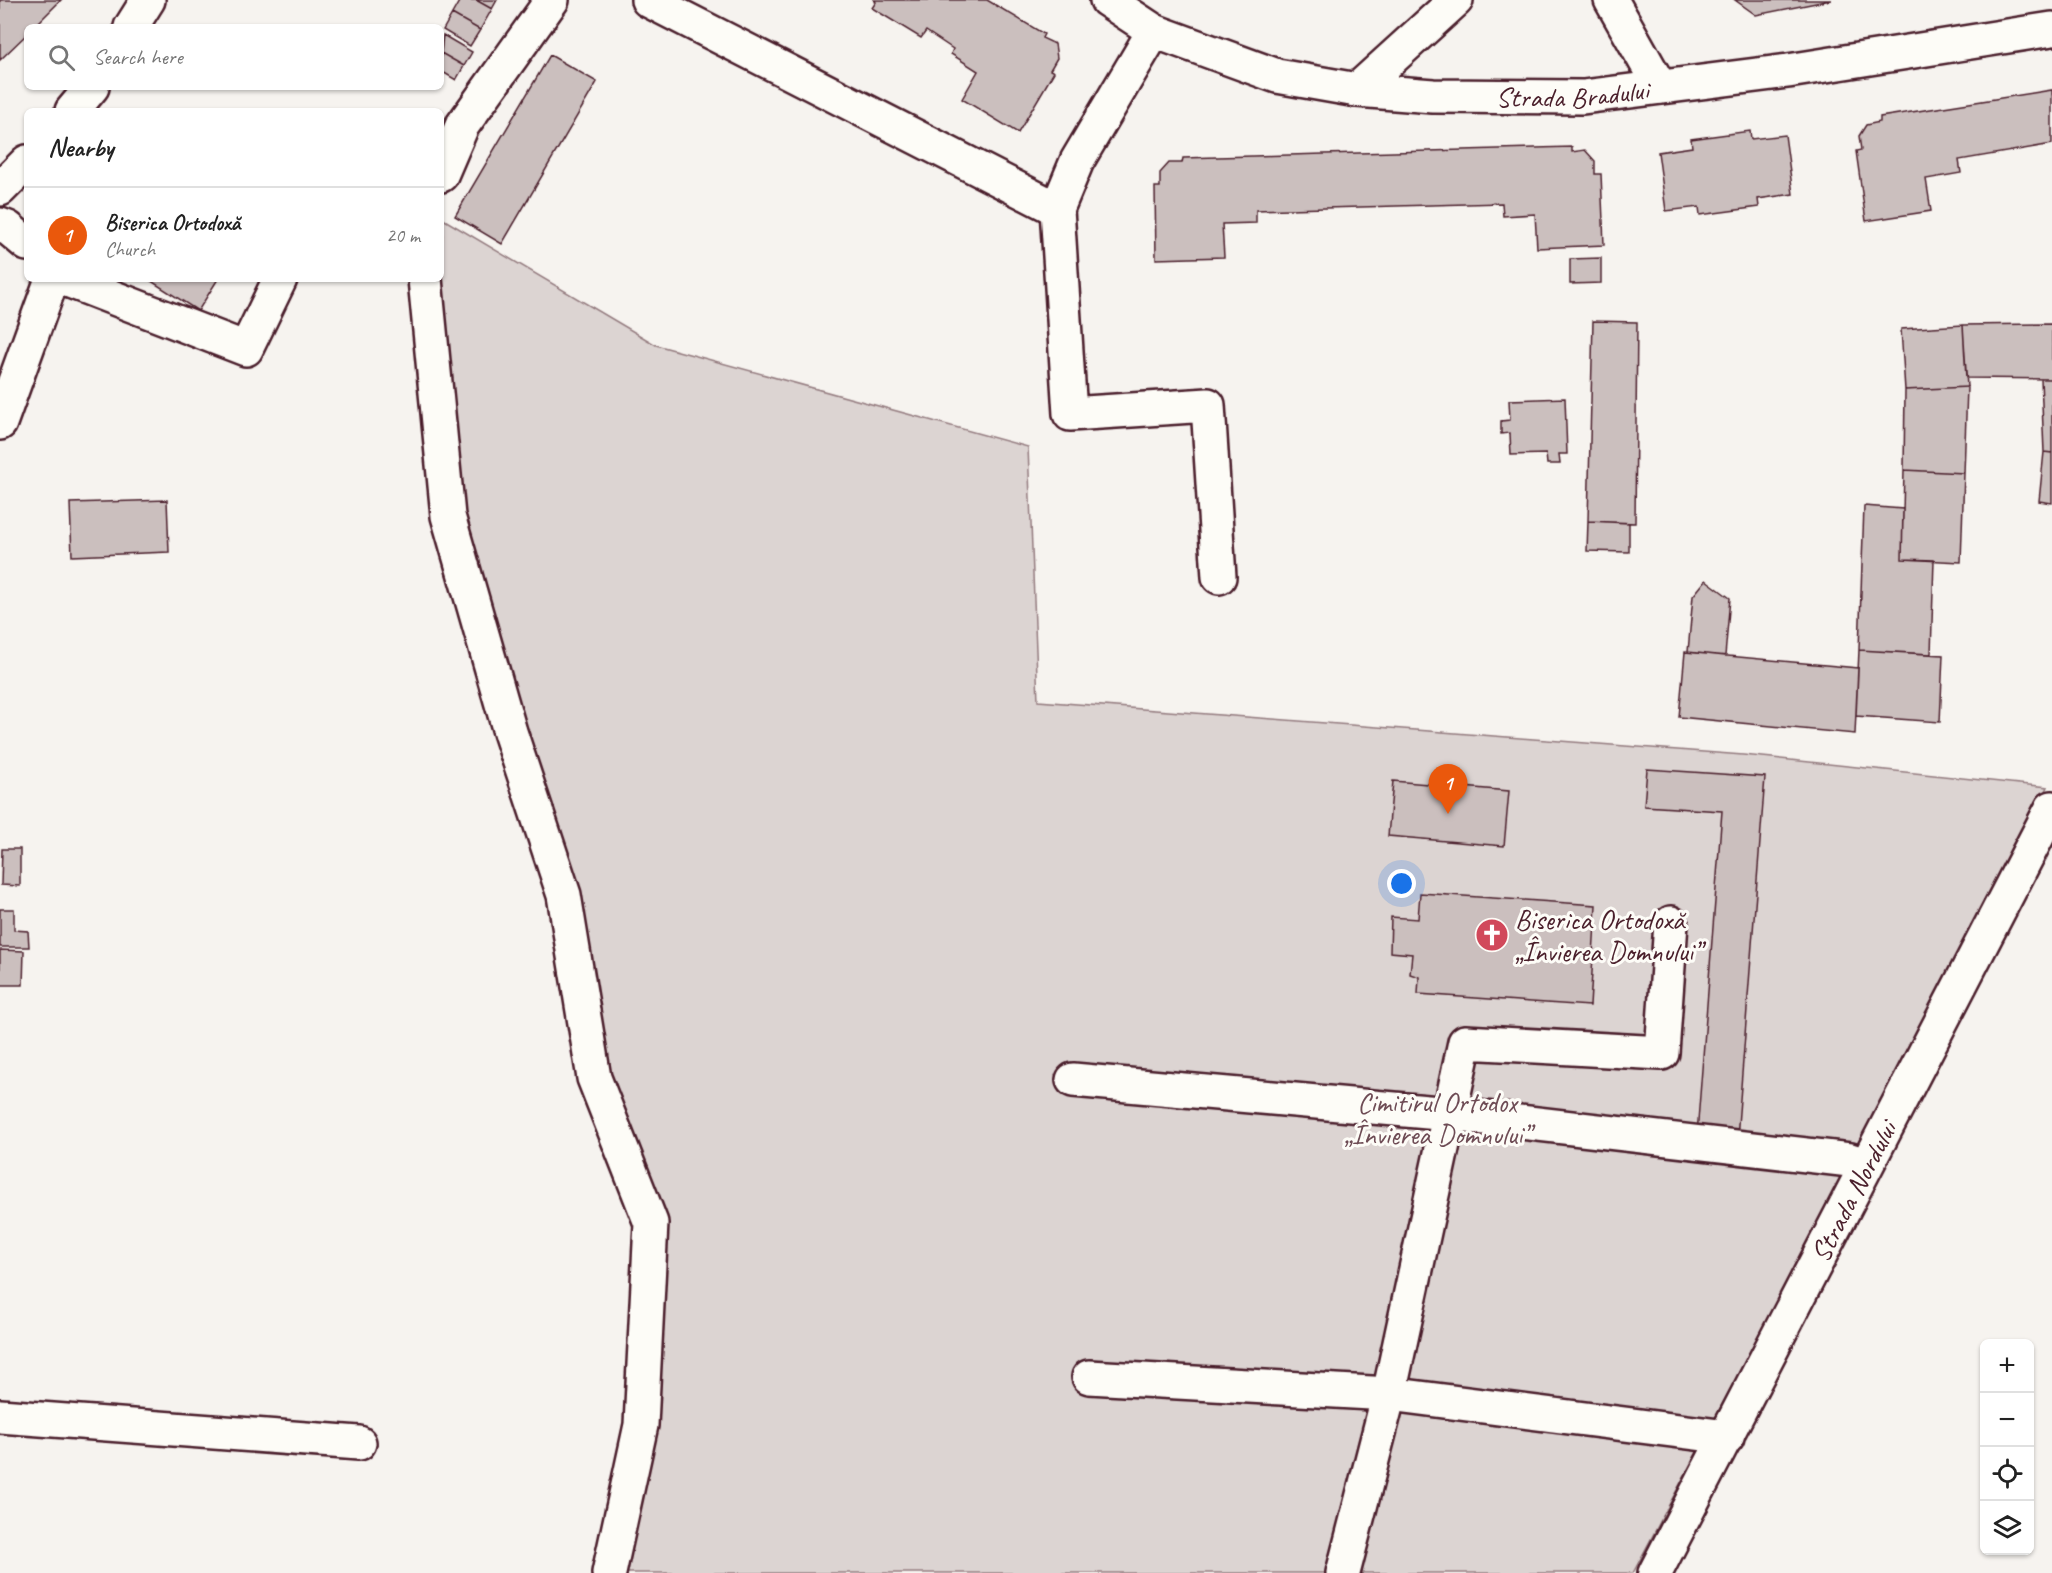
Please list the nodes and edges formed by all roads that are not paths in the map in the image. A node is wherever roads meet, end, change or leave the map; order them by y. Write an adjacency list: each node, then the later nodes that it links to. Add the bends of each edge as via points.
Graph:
1 (148, 0): 7 (street)
2 (552, 0): 13 (street, via 462,126)
3 (648, 0): 15 (street)
4 (1107, 0): 9 (street, Strada Bradului)
5 (1456, 0): 11 (street)
6 (1611, 0): 10 (street)
7 (133, 24)
8 (2052, 29): 10 (street, Strada Bradului)
9 (1154, 31): 11 (street, Strada Bradului, via 1277,76); 15 (street, via 1077,161)
10 (1660, 87): 11 (street, Strada Bradului, via 1583,97 1433,96)
11 (1357, 90)
12 (24, 165): 14 (street)
13 (444, 168)
14 (0, 189)
15 (1057, 209): 23 (street, via 1070,414 1208,405)
16 (0, 225): 17 (street)
17 (24, 241)
18 (53, 282): 22 (street)
19 (60, 282): 20 (street, via 246,349)
20 (279, 282)
21 (425, 282): 34 (street, via 448,516 510,732 564,895 594,1078 651,1223 641,1425)
22 (0, 423)
23 (1219, 577)
24 (2052, 808): 28 (street, Strada Nordului)
25 (1671, 923): 27 (street, via 1662,1053 1465,1042)
26 (1073, 1080): 27 (street)
27 (1450, 1114): 28 (street, via 1850,1160); 30 (street)
28 (1866, 1165): 32 (street, Strada Nordului)
29 (1089, 1377): 30 (street)
30 (1389, 1394): 32 (street); 35 (street)
31 (0, 1416): 33 (street)
32 (1727, 1437): 36 (street, Strada Nordului)
33 (359, 1443)
34 (609, 1573)
35 (1343, 1573)
36 (1654, 1573)

